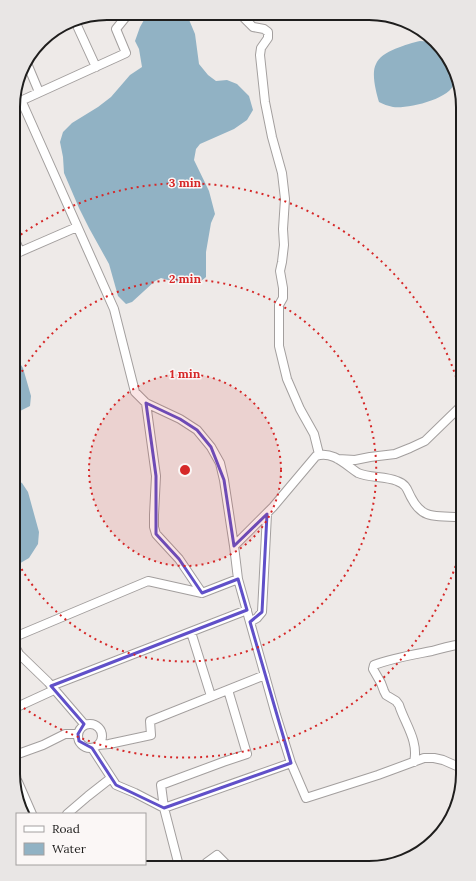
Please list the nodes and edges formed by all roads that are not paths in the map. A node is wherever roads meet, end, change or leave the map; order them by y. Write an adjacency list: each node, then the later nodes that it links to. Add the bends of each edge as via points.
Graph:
1 (123, 20): 4 (street, via 116,29 126,53)
2 (246, 20): 13 (street, via 253,27 268,32 260,55 272,137 282,173 285,199 284,245 280,271 283,298 279,305 279,346 286,379 314,434)
3 (77, 26): 4 (street)
4 (96, 66): 6 (street)
5 (29, 69): 6 (street)
6 (39, 92): 7 (street)
7 (21, 101)
8 (20, 106): 9 (street)
9 (77, 227): 10 (street); 11 (street, via 114,309 135,392)
10 (20, 252)
11 (146, 403): 17 (street, via 197,430 211,447 220,463 224,480); 19 (street, via 156,476 156,534 179,559)
12 (456, 411): 14 (street, via 425,442 395,454 355,460)
13 (319, 454): 14 (street, via 328,454); 15 (street)
14 (338, 459): 16 (street, via 362,475 380,476 405,485 418,508 427,514)
15 (267, 514): 17 (street); 21 (street, via 262,612)
16 (456, 517)
17 (234, 546): 18 (street)
18 (238, 579): 19 (street); 20 (street)
19 (202, 593): 23 (street, via 148,581)
20 (247, 610): 21 (street); 22 (street)
21 (250, 622): 26 (street)
22 (191, 632): 27 (street); 29 (street)
23 (20, 635)
24 (456, 645): 35 (street, via 374,665 373,669 382,688 386,695 399,705 411,734 416,754)
25 (20, 656): 27 (street)
26 (265, 675): 28 (street); 36 (street)
27 (53, 688): 30 (street); 31 (street)
28 (228, 690): 29 (street); 39 (street, via 248,754 161,785)
29 (211, 696): 33 (street, via 150,721 151,735)
30 (20, 706)
31 (85, 725): 32 (street); 33 (street, via 96,725 101,731 102,738)
32 (78, 734): 33 (street, via 79,741 84,747); 34 (street, via 65,734)
33 (95, 746): 38 (street)
34 (20, 753)
35 (414, 762): 36 (street, via 306,798); 37 (street, via 434,758)
36 (291, 763): 39 (street)
37 (456, 765)
38 (111, 778): 39 (street, via 116,785); 40 (street)
39 (164, 808): 41 (street)
40 (68, 813)
41 (178, 861)
42 (209, 861): 43 (street, via 217,855)
43 (223, 861)

